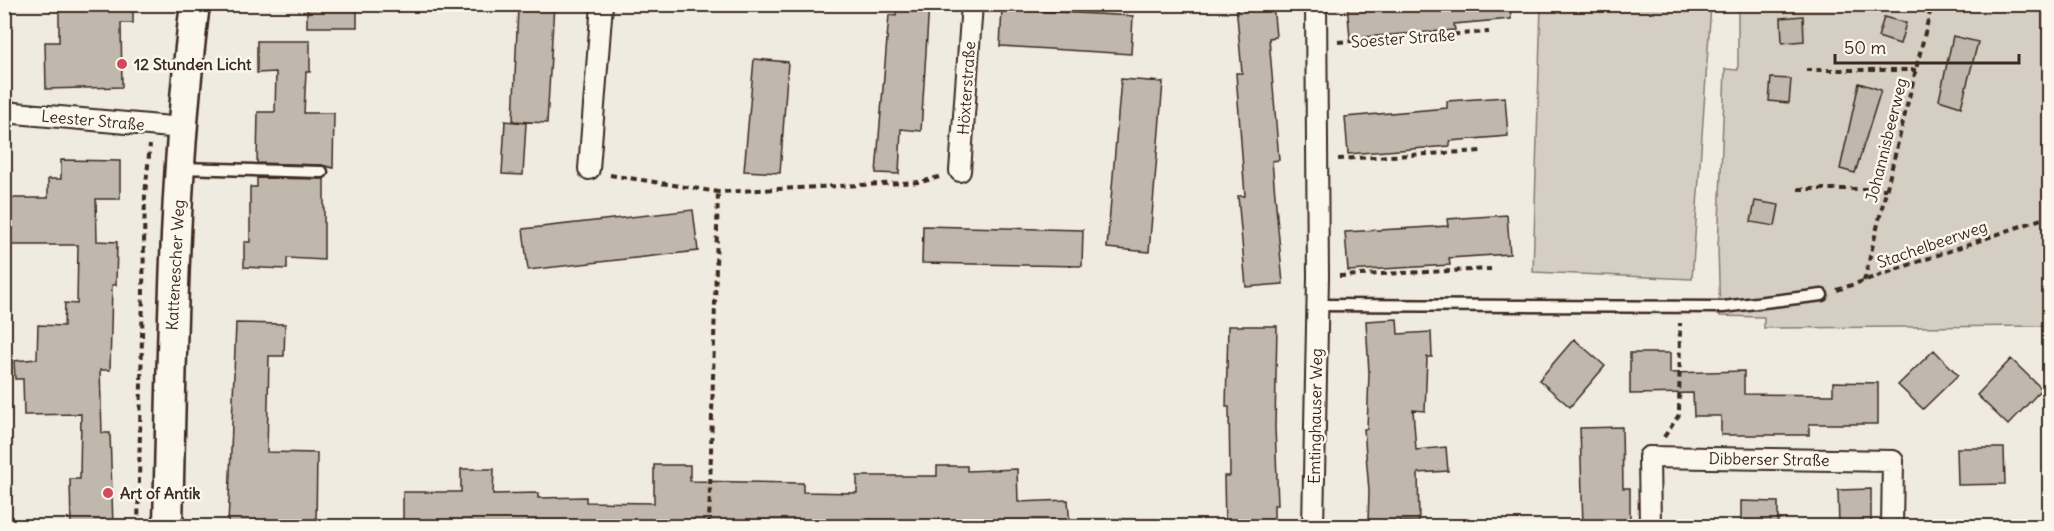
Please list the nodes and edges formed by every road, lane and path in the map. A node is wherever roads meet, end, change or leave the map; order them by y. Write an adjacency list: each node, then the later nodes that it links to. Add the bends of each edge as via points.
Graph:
1 (195, 4): 11 (street, Kattenescher Weg)
2 (602, 4): 15 (street)
3 (972, 4): 16 (street, Höxterstraße)
4 (1316, 4): 7 (street)
5 (1932, 4): 9 (path, Johannisbeerweg)
6 (1489, 32): 7 (path, Soester Straße)
7 (1317, 44): 13 (street)
8 (1806, 70): 9 (path)
9 (1916, 70): 19 (path, Johannisbeerweg)
10 (4, 112): 11 (street, Leester Straße)
11 (182, 128): 14 (street, Kattenescher Weg)
12 (1482, 151): 13 (path)
13 (1317, 161): 23 (street)
14 (180, 168): 17 (lane); 29 (street, Kattenescher Weg)
15 (589, 169): 20 (path, via 621,179)
16 (960, 171): 20 (path, via 921,182)
17 (322, 172)
18 (1798, 189): 19 (path)
19 (1886, 189): 24 (path, Johannisbeerweg)
20 (718, 192): 30 (path)
21 (2049, 216): 24 (path, Stachelbeerweg)
22 (1491, 269): 23 (path)
23 (1318, 277): 26 (street)
24 (1864, 281): 25 (path, Stachelbeerweg)
25 (1822, 295): 27 (lane, via 1723,307)
26 (1317, 305): 27 (lane); 31 (street, Emtinghauser Weg)
27 (1679, 307): 28 (path, via 1679,415)
28 (1649, 457): 32 (street); 33 (street, Dibberser Straße, via 1893,461)
29 (168, 526)
30 (709, 526)
31 (1313, 526)
32 (1650, 526)
33 (1892, 526)

